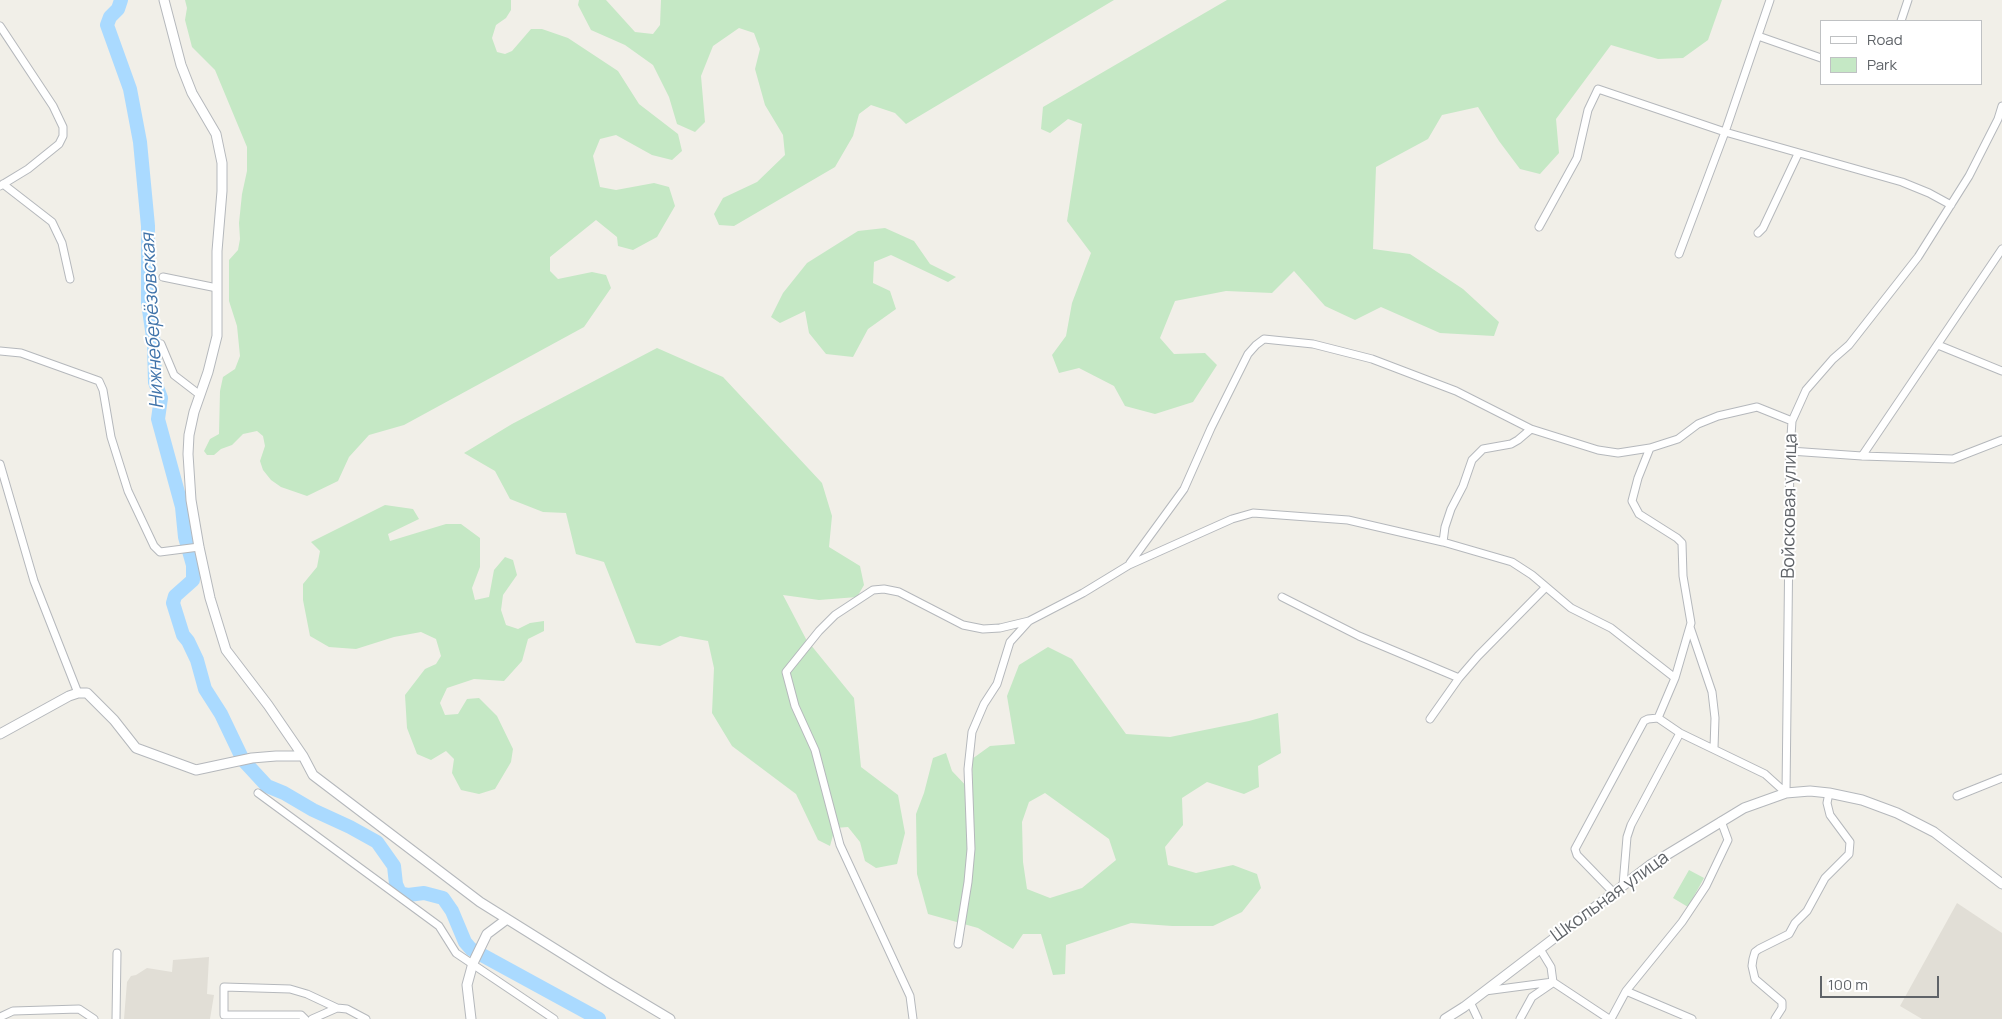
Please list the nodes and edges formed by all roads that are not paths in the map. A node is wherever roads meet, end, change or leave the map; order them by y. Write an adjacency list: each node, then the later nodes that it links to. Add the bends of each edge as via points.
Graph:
1 (164, 0): 19 (street, via 181,65 192,93 216,134 220,150 222,191)
2 (1770, 0): 6 (street)
3 (1908, 0): 4 (street)
4 (1901, 20)
5 (0, 26): 11 (street, via 53,106 63,127 59,144)
6 (1758, 36): 7 (street); 9 (street)
7 (1820, 58)
8 (2002, 106): 12 (street, Войсковая улица, via 1986,143)
9 (1725, 132): 10 (street); 13 (street, via 1598,89 1588,110 1578,158); 16 (street)
10 (1798, 154): 12 (street, via 1902,182); 14 (street)
11 (2, 185): 18 (street, via 52,222 62,243)
12 (1951, 205): 25 (street, Войсковая улица, via 1918,257 1849,345 1806,390)
13 (1540, 227)
14 (1758, 233)
15 (2002, 249): 21 (street)
16 (1679, 254)
17 (163, 277): 19 (street)
18 (70, 279)
19 (217, 288): 24 (street, via 214,352)
20 (161, 344): 24 (street, via 174,375)
21 (1938, 345): 23 (street); 30 (street)
22 (0, 351): 33 (street, via 22,353 99,381 111,437 128,491 154,546 160,552)
23 (2002, 371)
24 (200, 394): 33 (street, via 189,435 188,454)
25 (1792, 421): 28 (street, via 1757,407 1750,408 1718,416 1698,424 1678,439); 29 (street, Войсковая улица)
26 (1531, 429): 28 (street, via 1598,450 1618,453); 32 (street, via 1511,444 1483,449 1472,460 1451,509); 34 (street, via 1456,391 1372,358 1313,344 1264,339 1248,354 1184,489)
27 (2002, 440): 30 (street, via 1952,459)
28 (1650, 448): 38 (street, via 1632,501 1638,514 1682,543)
29 (1790, 451): 30 (street); 50 (street, Войсковая улица)
30 (1862, 456)
31 (0, 464): 41 (street, via 34,581)
32 (1443, 542): 34 (street, via 1348,520 1253,513 1232,519); 35 (street, via 1512,562)
33 (199, 548): 47 (street, via 226,650)
34 (1128, 565): 37 (street)
35 (1546, 587): 39 (street); 40 (street, via 1571,608 1610,628)
36 (1282, 597): 39 (street, via 1359,636)
37 (1029, 621): 58 (street, via 1010,642 997,684 972,732 968,769 968,882); 77 (street, via 982,629 949,619 900,592 873,590 819,631 786,672 795,706 815,750 840,845 910,996)
38 (1690, 626): 40 (street); 46 (street, via 1712,692)
39 (1459, 678): 43 (street)
40 (1675, 678): 42 (street)
41 (78, 693): 45 (street); 47 (street, via 88,693 136,748 196,770 252,758)
42 (1658, 718): 44 (street); 56 (street, via 1644,721 1576,844 1577,855)
43 (1430, 719)
44 (1680, 733): 46 (street); 55 (street, via 1631,826)
45 (0, 734)
46 (1714, 748): 50 (street, via 1765,774)
47 (303, 756): 57 (street, via 313,775)
48 (2002, 778): 52 (street)
49 (258, 793): 61 (street, via 439,926 456,953)
50 (1786, 793): 51 (street, Школьная улица); 53 (street, Школьная улица, via 1744,808)
51 (1828, 793): 54 (street, Школьная улица, via 1862,800 1917,823); 83 (street, via 1830,815 1850,842 1849,854 1826,878 1789,934 1755,952 1752,966 1755,978 1782,1002 1782,1008)
52 (1957, 796)
53 (1721, 821): 55 (street, Школьная улица); 64 (street, via 1728,840 1706,886 1682,922)
54 (2002, 884)
55 (1623, 885): 56 (street, Школьная улица)
56 (1613, 892): 59 (street, Школьная улица)
57 (507, 919): 61 (street, via 487,934); 76 (street)
58 (958, 944)
59 (1540, 949): 62 (street, via 1551,968); 63 (street, Школьная улица)
60 (117, 953): 70 (street)
61 (472, 965): 74 (street, via 467,985); 75 (street)
62 (1553, 982): 63 (street); 80 (street, via 1532,997); 81 (street)
63 (1485, 991): 65 (street, Школьная улица)
64 (1626, 991): 81 (street); 82 (street)
65 (1470, 1002): 78 (street, Школьная улица); 79 (street)
66 (337, 1008): 67 (street); 71 (street, via 290,989 224,988 224,1015 301,1015); 73 (street, via 347,1009)
67 (326, 1016): 72 (street)
68 (0, 1017): 69 (street, via 13,1011 80,1009)
69 (94, 1019)
70 (116, 1019)
71 (305, 1019)
72 (312, 1019)
73 (366, 1019)
74 (471, 1019)
75 (554, 1019)
76 (670, 1019)
77 (913, 1019)
78 (1445, 1019)
79 (1478, 1019)
80 (1520, 1019)
81 (1610, 1019)
82 (1692, 1019)
83 (1774, 1019)

